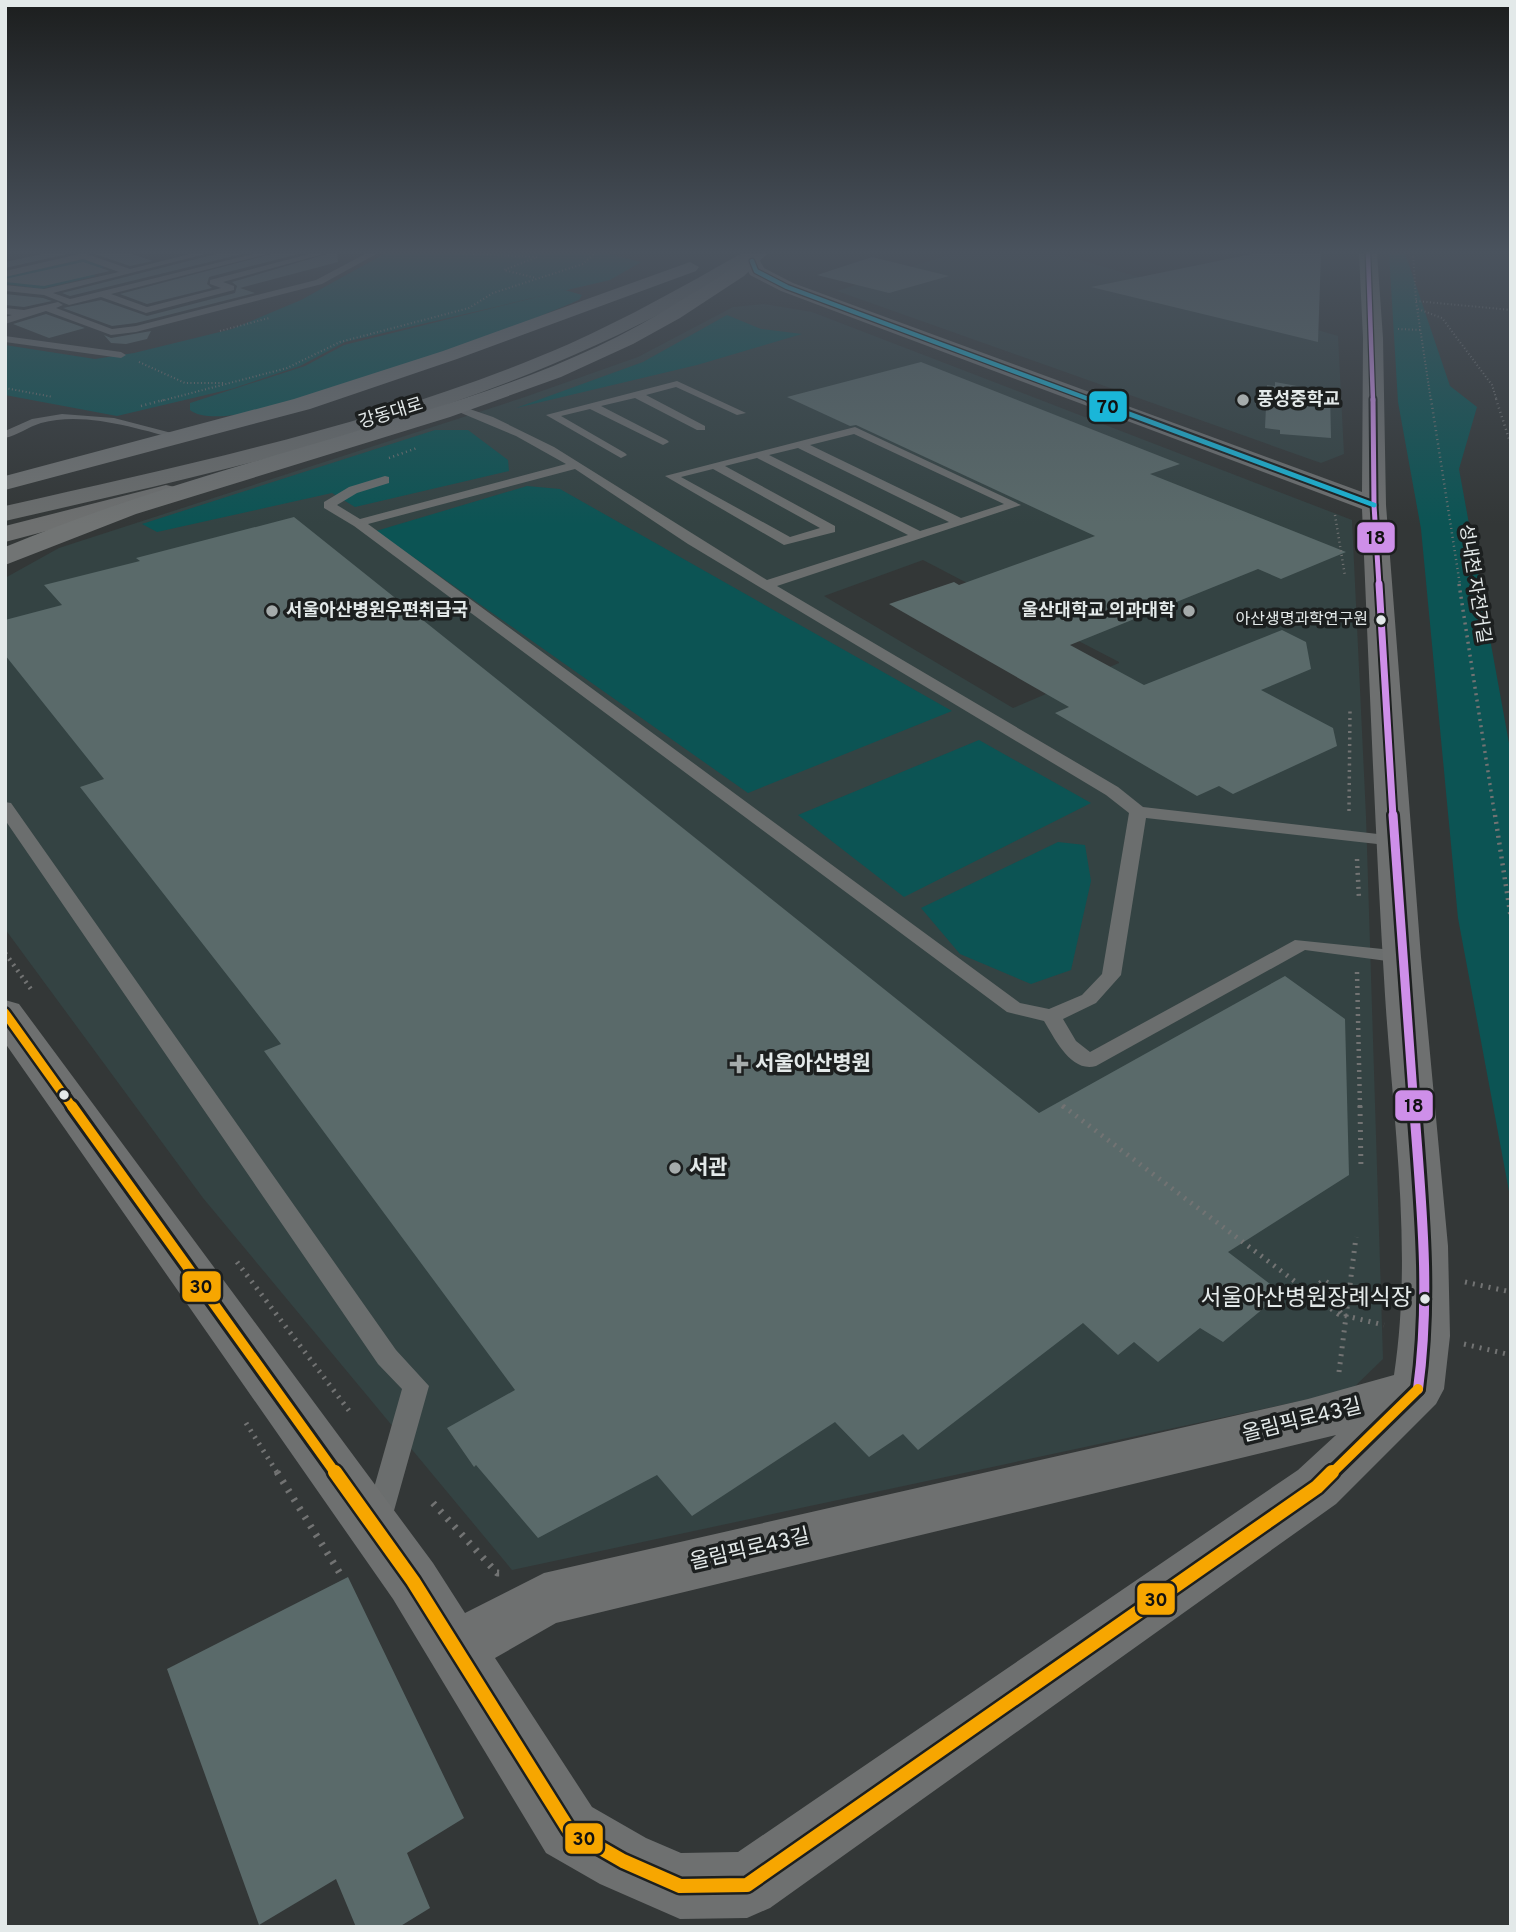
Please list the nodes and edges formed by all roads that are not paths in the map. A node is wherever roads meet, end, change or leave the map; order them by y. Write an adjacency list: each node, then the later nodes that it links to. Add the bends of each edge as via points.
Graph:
1 (35, 343): 8 (lane)
2 (484, 343): 15 (highway, via 302,404)
3 (527, 343): 27 (main road, 강동대로, via 369,400 231,440)
4 (586, 343): 29 (main road, 강동대로, via 469,390 367,422)
5 (619, 343): 11 (highway)
6 (940, 343): 25 (street)
7 (1372, 343): 20 (street)
8 (121, 355)
9 (636, 394): 10 (lane); 12 (lane, via 677,384); 13 (lane)
10 (592, 405): 16 (lane); 19 (lane, via 552,415)
11 (458, 408): 21 (highway); 23 (lane, via 496,420)
12 (741, 413)
13 (701, 428)
14 (5, 435): 15 (lane, via 43,419 68,418)
15 (181, 437): 26 (highway)
16 (663, 442)
17 (799, 444): 18 (lane); 31 (lane); 31 (lane, via 855,430 1016,505)
18 (758, 454): 22 (lane); 33 (lane)
19 (621, 455)
20 (1356, 462): 25 (street); 28 (street)
21 (269, 463): 32 (street); 34 (highway, via 81,526)
22 (714, 465): 22 (lane, via 671,476 789,542 831,529)
23 (574, 466): 30 (lane); 35 (lane)
24 (385, 480): 30 (lane, via 352,490 328,505)
25 (1311, 480): 28 (street)
26 (5, 483)
27 (5, 495)
28 (1374, 505): 38 (street)
29 (5, 514)
30 (358, 523): 41 (lane, via 1014,1008)
31 (960, 523): 33 (lane)
32 (5, 534)
33 (919, 536): 35 (lane)
34 (5, 557)
35 (766, 585): 37 (lane, via 1112,791)
36 (5, 807): 43 (lane, via 387,1357 416,1386)
37 (1138, 812): 38 (lane); 41 (lane, via 1111,975 1089,999)
38 (1395, 841): 39 (street)
39 (1402, 957): 41 (lane, via 1301,944 1089,1060 1069,1046); 42 (street, via 1425,1247 1425,1336)
40 (5, 1013): 43 (street)
41 (1051, 1016)
42 (1418, 1390): 44 (street, 올림픽로43길, via 1308,1421 544,1599); 44 (street, via 1317,1486 747,1885 680,1886 569,1830)
43 (376, 1529): 44 (street)
44 (456, 1649)

